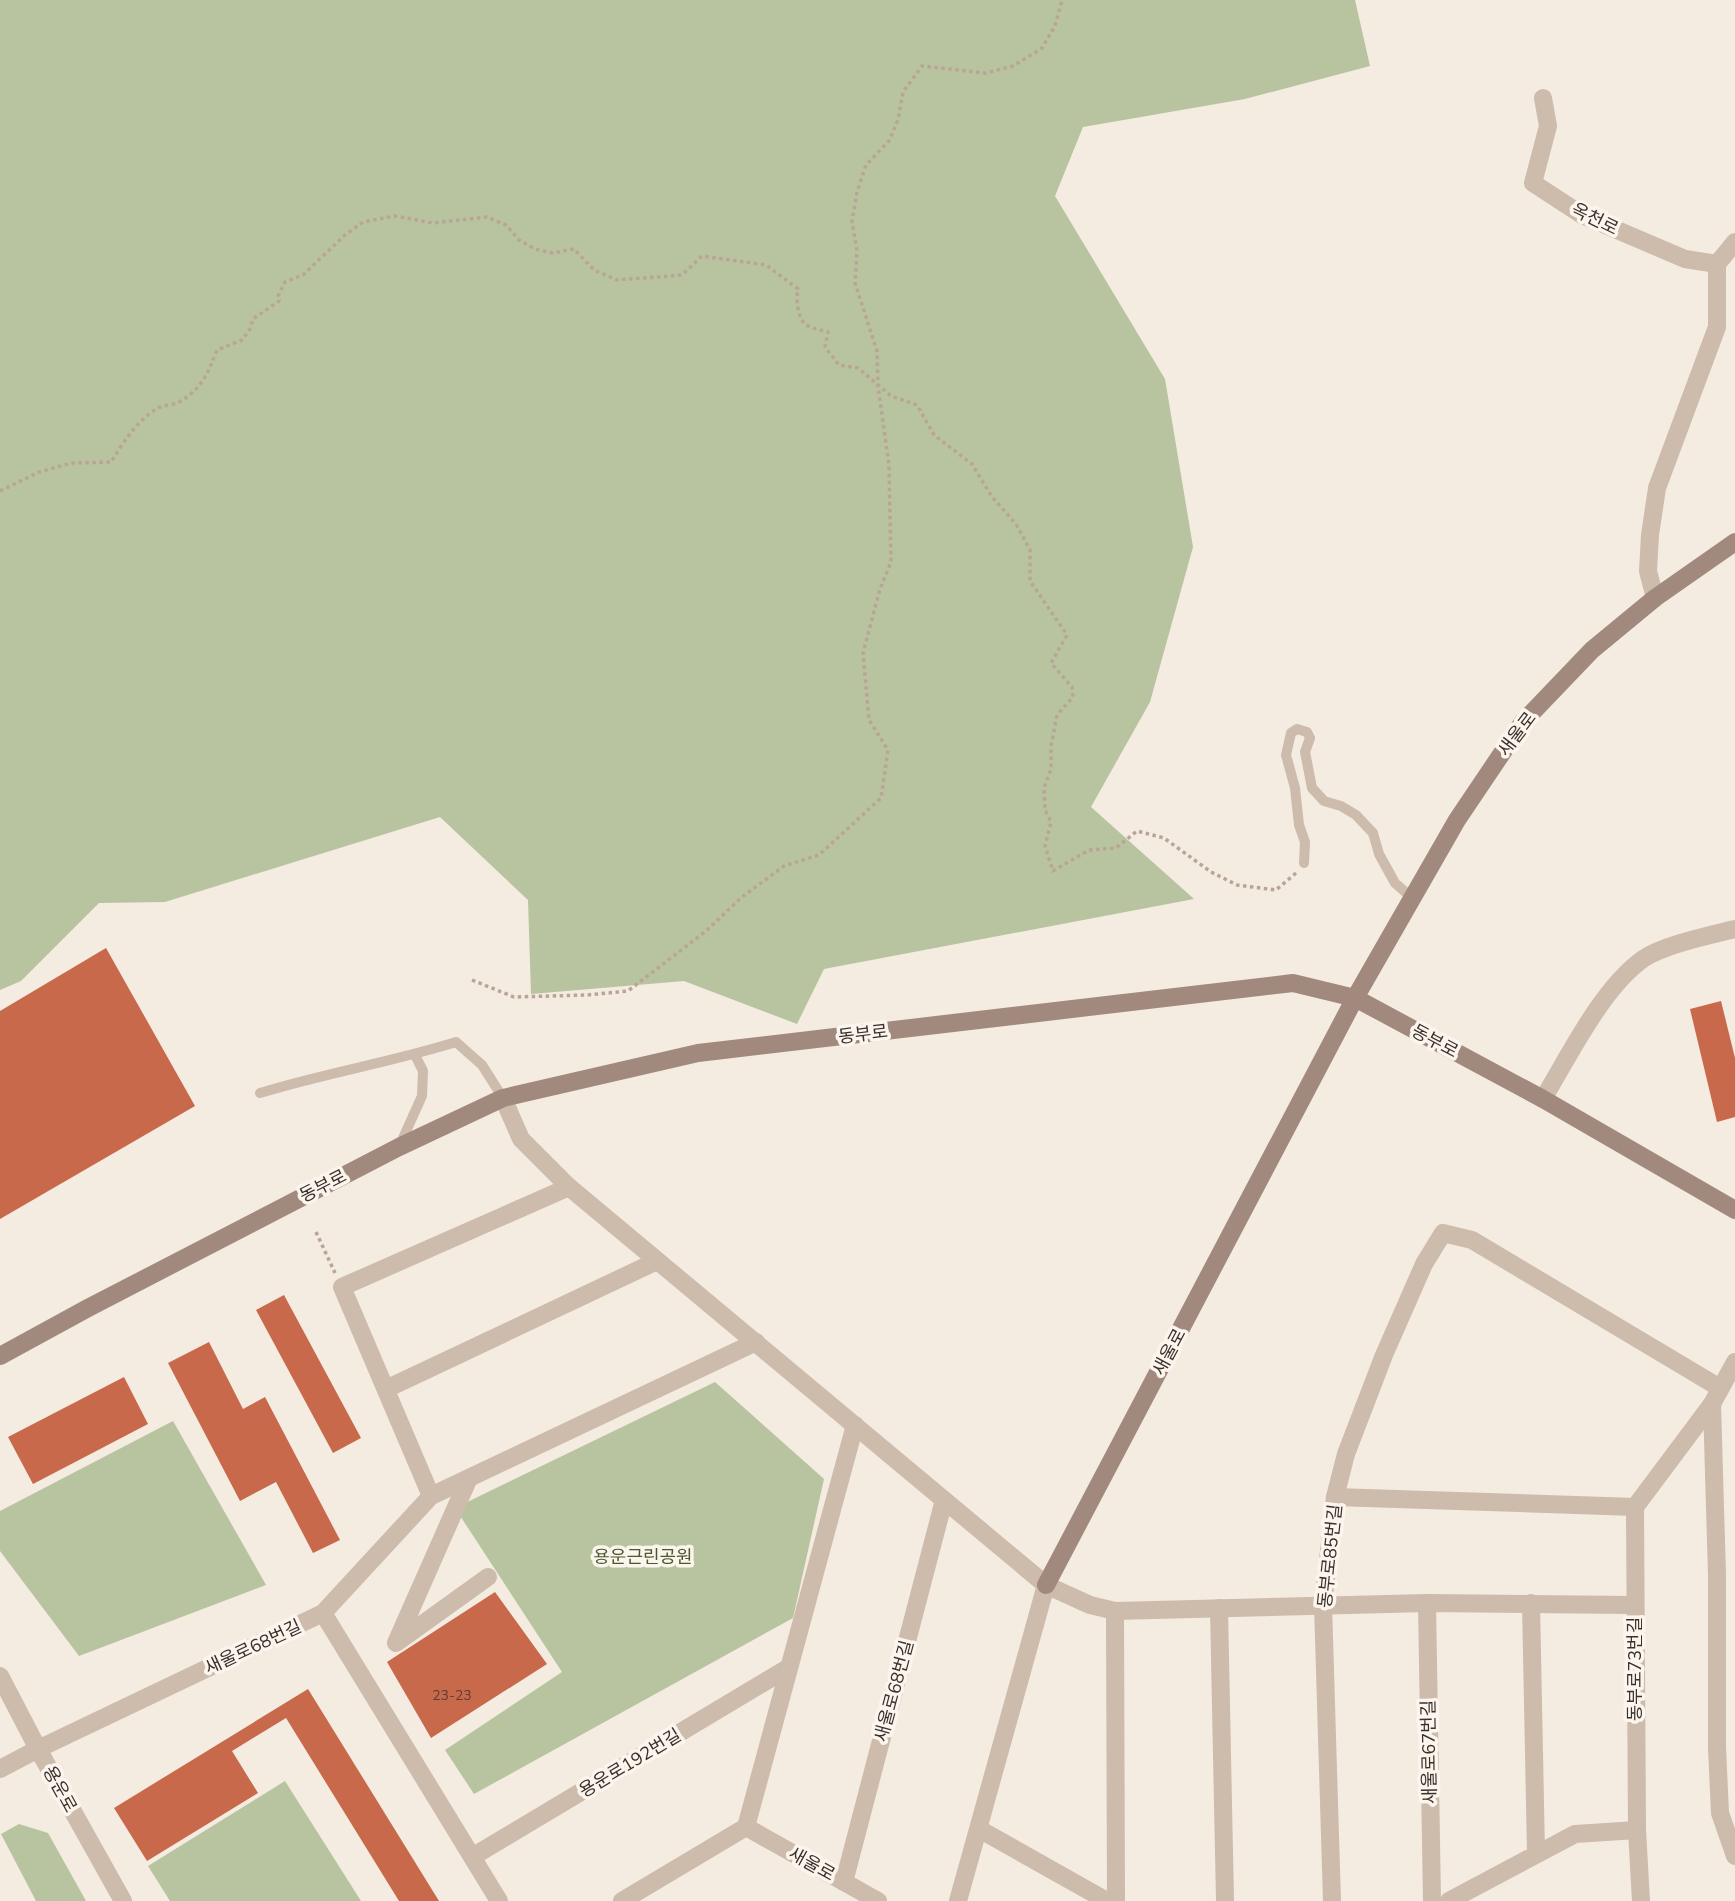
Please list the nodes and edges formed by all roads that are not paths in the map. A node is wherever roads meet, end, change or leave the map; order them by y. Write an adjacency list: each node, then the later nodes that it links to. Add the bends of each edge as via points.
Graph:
1 (1542, 98): 3 (street, 옥천로, via 1548,127 1533,183 1582,215 1685,259)
2 (1735, 242): 3 (street)
3 (1717, 264): 5 (street, via 1717,327 1657,488 1648,571)
4 (1735, 542): 5 (main road, 새울로)
5 (1656, 598): 7 (main road, 새울로, via 1592,650 1523,722 1457,820)
6 (1304, 863): 7 (lane, via 1305,842 1286,755 1297,729 1310,738 1305,752 1311,788 1324,800 1356,815 1373,832 1395,883)
7 (1412, 898): 9 (main road, 새울로)
8 (1735, 929): 13 (street, via 1644,958 1609,993)
9 (1355, 998): 12 (main road, 동부로, via 1293,983 1279,984 698,1053); 13 (main road, 동부로); 30 (main road, 새울로)
10 (415, 1055): 11 (lane); 12 (lane, via 456,1042 482,1065); 14 (lane, via 423,1071 422,1096)
11 (260, 1093)
12 (503, 1098): 14 (main road, 동부로); 15 (street, via 521,1139)
13 (1543, 1099): 16 (main road, 동부로)
14 (399, 1147): 19 (main road, 동부로)
15 (569, 1187): 17 (street); 21 (street, via 342,1287)
16 (1735, 1210)
17 (657, 1261): 18 (street); 21 (street)
18 (756, 1342): 23 (street); 24 (street, 새울로68번길)
19 (0, 1356)
20 (1735, 1362): 22 (street)
21 (386, 1389): 25 (street)
22 (1716, 1396): 26 (street, 동부로85번길, via 1472,1240 1443,1233 1424,1264 1384,1355 1346,1454); 28 (street); 46 (street, via 1717,1748 1720,1813)
23 (855, 1424): 27 (street); 38 (street)
24 (468, 1480): 25 (street, 새울로68번길); 29 (street, via 396,1643)
25 (431, 1496): 37 (street, 새울로68번길)
26 (1335, 1497): 28 (street); 33 (street, 동부로85번길)
27 (944, 1500): 30 (street); 48 (street, 새울로68번길)
28 (1635, 1507): 34 (street, 동부로73번길)
29 (488, 1577)
30 (1046, 1585): 36 (street); 43 (street, 새울로)
31 (1427, 1603): 32 (street); 33 (street); 58 (street, 새울로67번길)
32 (1531, 1603): 34 (street); 45 (street)
33 (1323, 1605): 35 (street); 57 (street, 동부로85번길)
34 (1635, 1605): 44 (street, 동부로73번길)
35 (1219, 1608): 36 (street); 56 (street)
36 (1115, 1611): 55 (street)
37 (323, 1614): 40 (street, 새울로68번길); 47 (street)
38 (788, 1668): 42 (street); 47 (street, 용운로192번길)
39 (0, 1676): 40 (street, 용운로)
40 (38, 1749): 41 (street, 새울로68번길); 49 (street, 용운로)
41 (0, 1769)
42 (746, 1827): 48 (street, 새울로); 51 (street)
43 (979, 1829): 53 (street, 새울로); 54 (street)
44 (1637, 1830): 45 (street, via 1576,1833); 60 (street, 동부로73번길)
45 (1536, 1853): 59 (street)
46 (1735, 1856)
47 (472, 1857): 50 (street)
48 (844, 1882): 52 (street, 새울로)
49 (123, 1901)
50 (499, 1901)
51 (622, 1901)
52 (878, 1901)
53 (958, 1901)
54 (1107, 1901)
55 (1116, 1901)
56 (1226, 1901)
57 (1332, 1901)
58 (1432, 1901)
59 (1449, 1901)
60 (1641, 1901)

